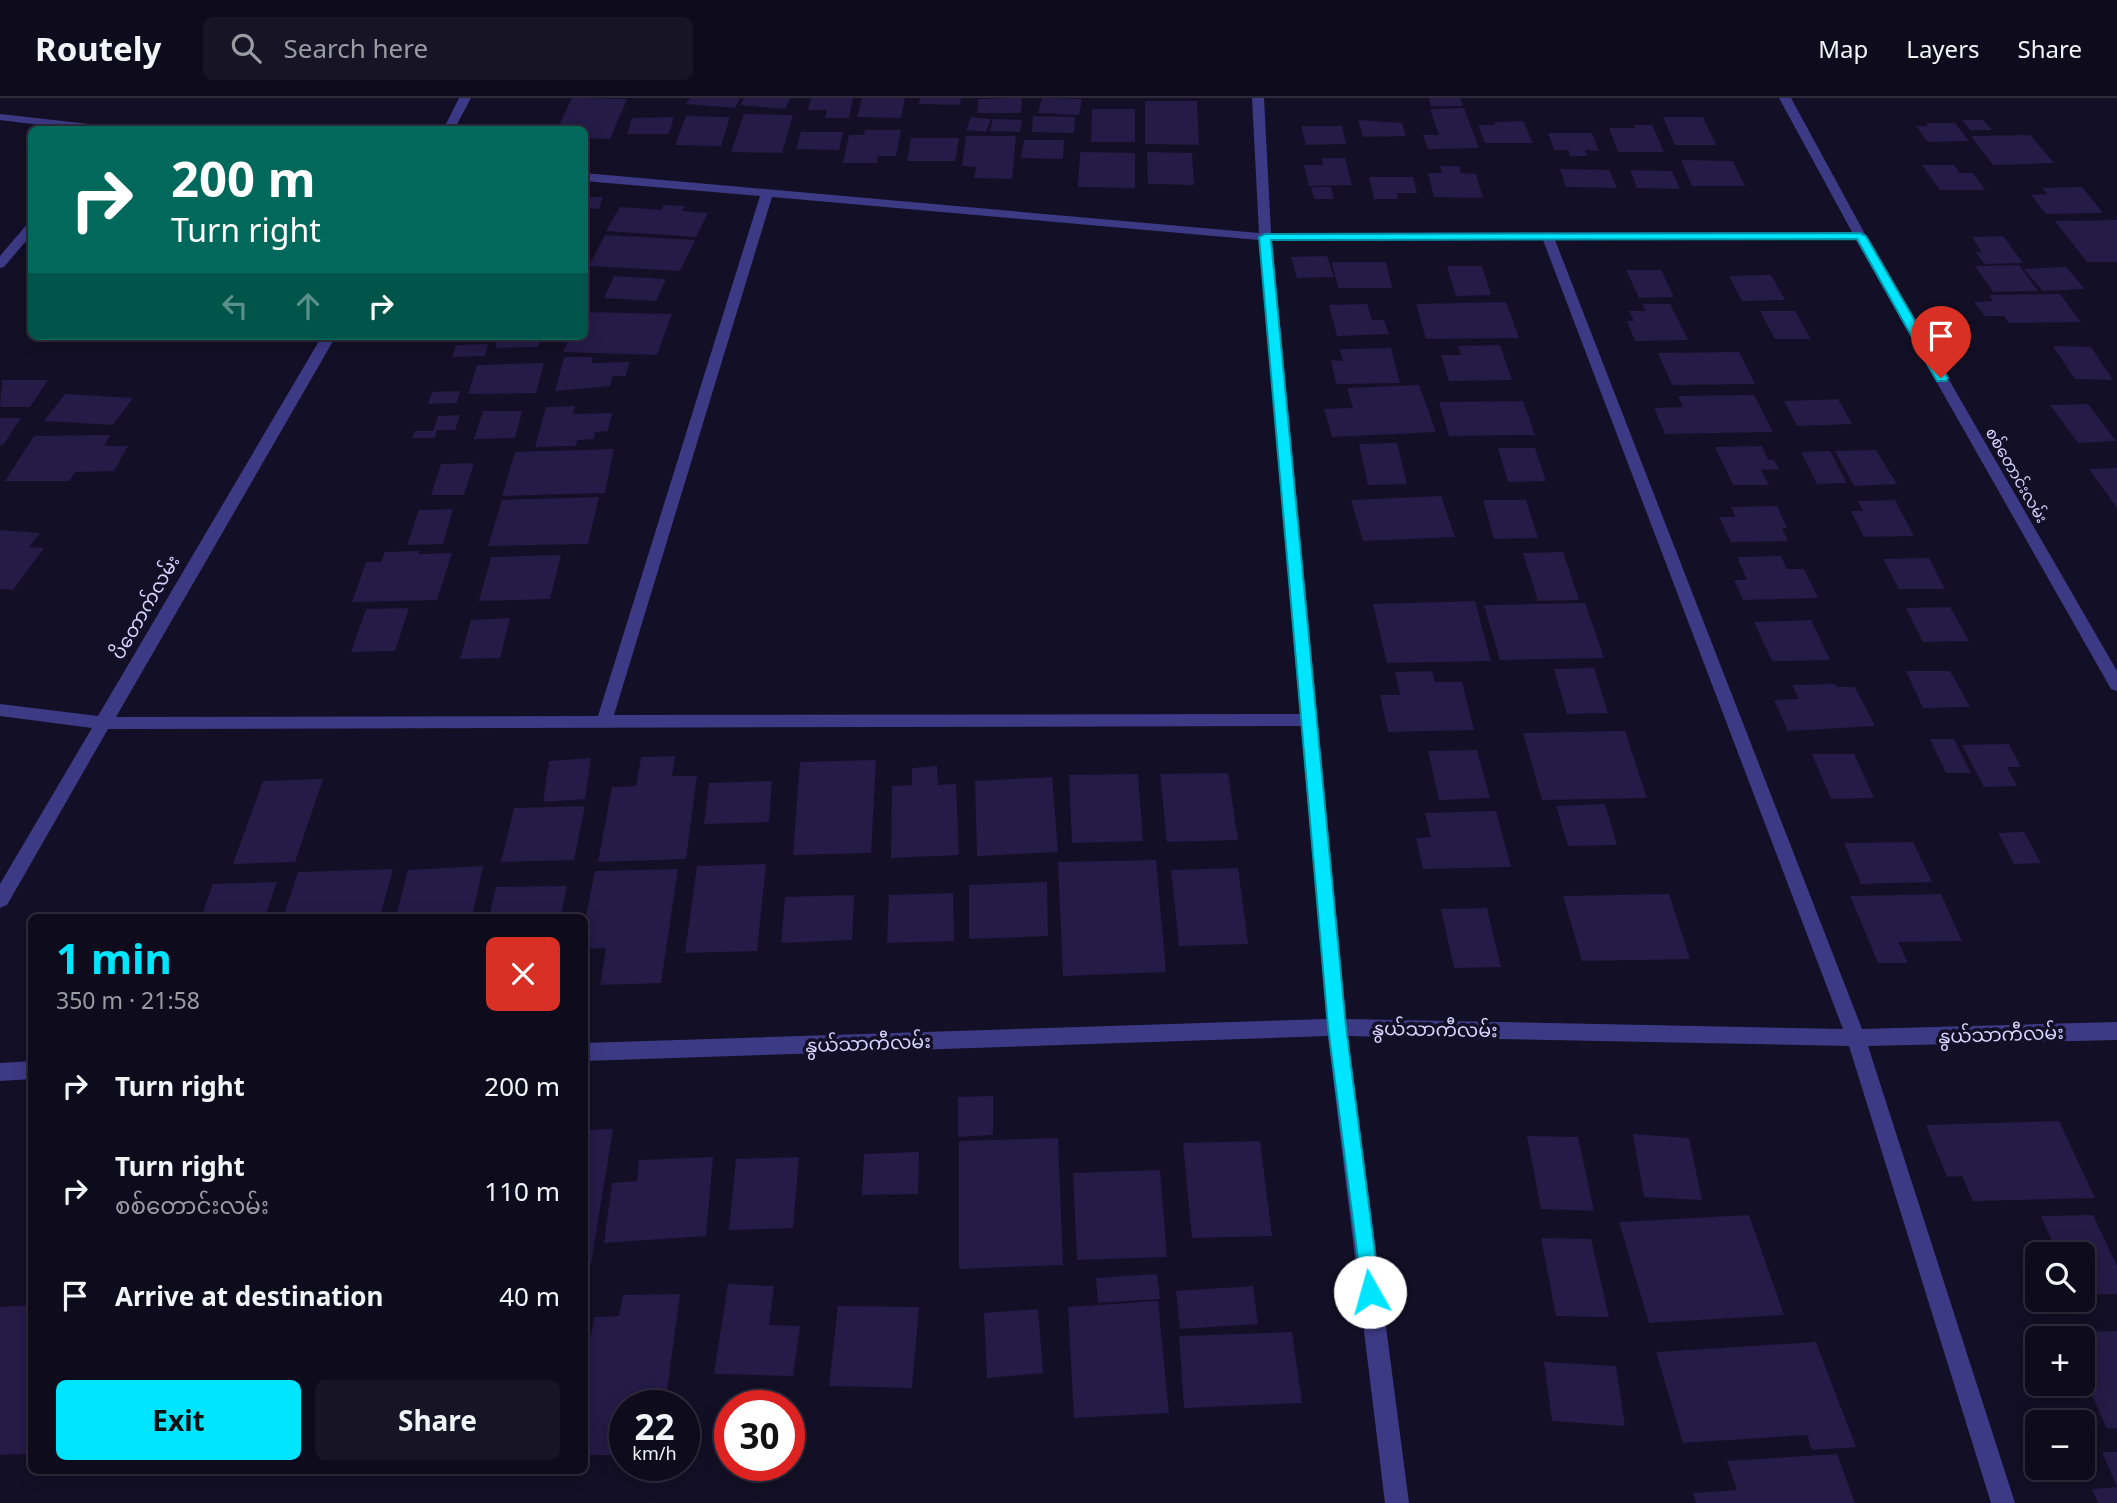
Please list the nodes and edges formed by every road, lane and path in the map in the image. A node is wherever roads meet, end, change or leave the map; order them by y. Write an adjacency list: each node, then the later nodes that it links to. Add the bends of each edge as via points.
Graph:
1 (465, 98): 6 (street)
2 (1258, 98): 11 (street)
3 (1784, 98): 10 (street, စစ်တောင်းလမ်း)
4 (0, 117): 5 (street)
5 (85, 126)
6 (450, 126)
7 (588, 177): 8 (street)
8 (767, 193): 11 (street); 18 (street)
9 (28, 231): 13 (street)
10 (1860, 236): 12 (street); 15 (street, စစ်တောင်းလမ်း)
11 (1265, 237): 12 (street); 17 (street)
12 (1548, 237): 23 (street)
13 (0, 264)
14 (327, 340): 19 (street, ပိတောက်လမ်း)
15 (2117, 685)
16 (0, 710): 19 (street)
17 (1309, 720): 18 (street); 21 (street)
18 (604, 722): 19 (street)
19 (101, 723): 20 (street, ပိတောက်လမ်း)
20 (0, 900)
21 (1337, 1027): 23 (street, နွယ်သာကီလမ်း); 24 (street, နွယ်သာကီလမ်း); 27 (street)
22 (2117, 1031): 23 (street, နွယ်သာကီလမ်း)
23 (1856, 1038): 28 (street)
24 (588, 1052)
25 (28, 1070): 26 (street)
26 (0, 1072)
27 (1396, 1503)
28 (2003, 1503)

